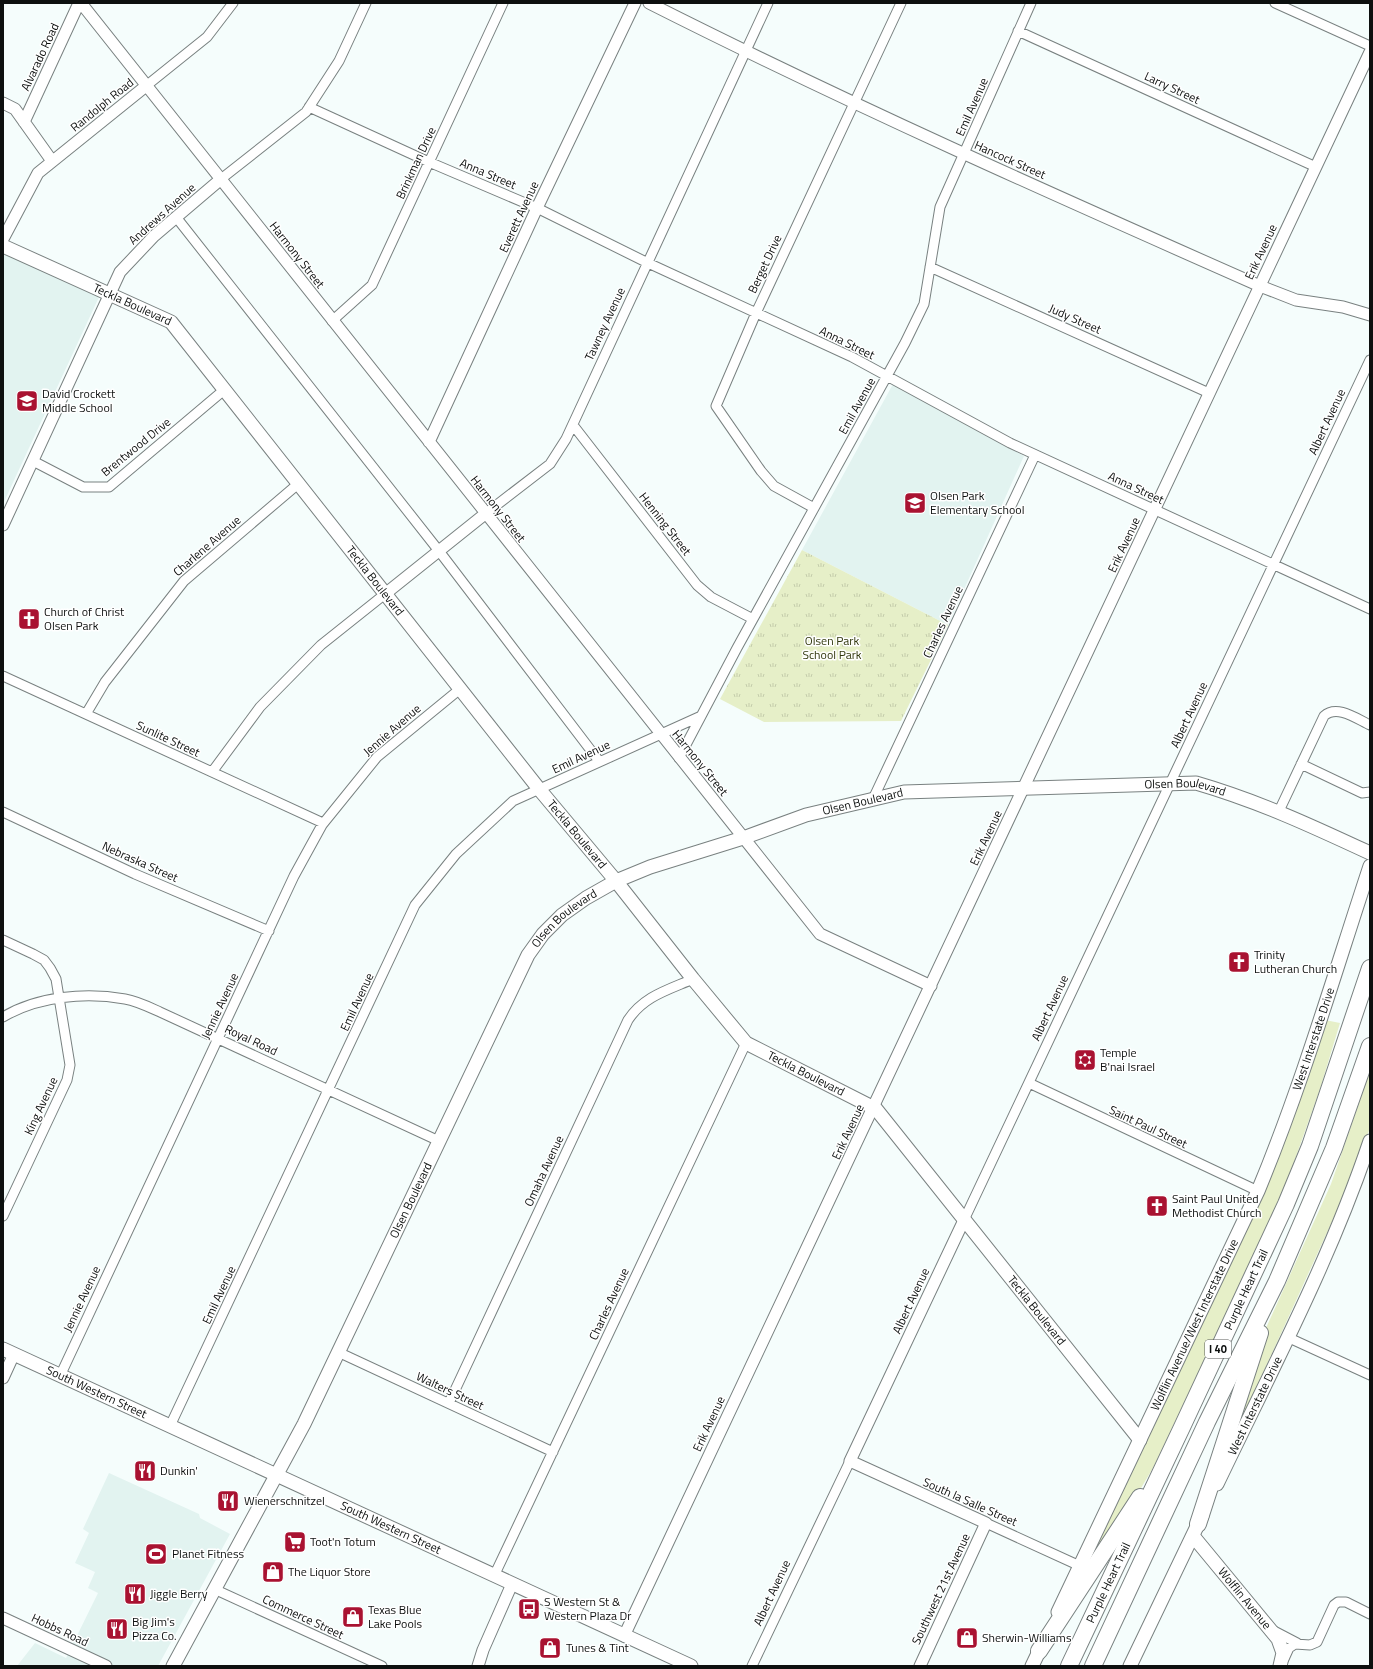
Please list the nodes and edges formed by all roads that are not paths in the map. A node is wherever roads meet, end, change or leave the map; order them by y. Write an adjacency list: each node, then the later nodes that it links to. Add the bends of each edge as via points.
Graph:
1 (80, 3): 15 (street, Harmony Street); 19 (street, Alvarado Road)
2 (233, 3): 15 (street, Randolph Road, via 207,37)
3 (366, 3): 18 (street, Andrews Avenue, via 339,61)
4 (503, 3): 22 (street, Brinkman Drive)
5 (634, 3): 25 (street, Everett Avenue)
6 (648, 3): 13 (street, Hancock Street)
7 (768, 3): 13 (street, Tawney Avenue)
8 (902, 3): 17 (street, Berget Drive)
9 (1031, 3): 11 (street, Emil Avenue)
10 (1274, 3): 12 (street)
11 (1018, 31): 20 (street, Emil Avenue); 23 (street, Larry Street)
12 (1370, 46)
13 (746, 52): 17 (street, Hancock Street); 29 (street, Tawney Avenue)
14 (1370, 52): 23 (street, Erik Avenue)
15 (146, 86): 21 (street, Randolph Road); 24 (street, Harmony Street)
16 (3, 103): 19 (street, via 15,109)
17 (854, 103): 20 (street, Hancock Street); 33 (street, Berget Drive)
18 (310, 107): 22 (street, Anna Street); 24 (street, Andrews Avenue)
19 (24, 122): 21 (street)
20 (964, 154): 30 (street, Emil Avenue, via 940,207); 31 (street, Hancock Street)
21 (52, 161): 27 (street, Randolph Road, via 38,173)
22 (429, 162): 25 (street, Anna Street); 35 (street, Brinkman Drive, via 372,285)
23 (1316, 167): 31 (street, Erik Avenue)
24 (221, 179): 26 (street, Andrews Avenue); 35 (street, Harmony Street)
25 (537, 208): 29 (street, Anna Street); 41 (street, Everett Avenue)
26 (176, 217): 32 (street, Andrews Avenue, via 120,272); 49 (street)
27 (3, 239)
28 (3, 246): 32 (main road, Teckla Boulevard)
29 (648, 263): 33 (street, Anna Street); 40 (street, Tawney Avenue)
30 (930, 267): 37 (street, Emil Avenue, via 924,304); 39 (street, Judy Street)
31 (1260, 286): 34 (street, Hancock Street, via 1296,300 1343,307); 39 (street, Erik Avenue)
32 (110, 294): 38 (main road, Teckla Boulevard, via 171,322); 43 (street, Andrews Avenue)
33 (756, 313): 37 (street, Anna Street); 45 (street, Berget Drive, via 716,406 774,486)
34 (1370, 315)
35 (332, 321): 41 (street, Harmony Street)
36 (1370, 360): 50 (street, Albert Avenue)
37 (887, 376): 42 (street, Anna Street); 45 (street, Emil Avenue)
38 (224, 390): 43 (street, Brentwood Drive, via 108,487 83,487); 44 (main road, Teckla Boulevard)
39 (1210, 393): 46 (street, Erik Avenue)
40 (572, 425): 47 (street, Tawney Avenue, via 550,464); 53 (street, Henning Street, via 697,585 711,597)
41 (429, 442): 47 (street, Harmony Street)
42 (1035, 455): 46 (street, Anna Street); 68 (street, Charles Avenue)
43 (33, 461): 48 (street, Andrews Avenue)
44 (298, 484): 51 (main road, Teckla Boulevard); 56 (street, Charlene Avenue, via 184,581 105,682)
45 (814, 508): 53 (street, Emil Avenue)
46 (1155, 509): 50 (street, Anna Street); 65 (street, Erik Avenue)
47 (486, 514): 49 (street, Tawney Avenue); 59 (street, Harmony Street)
48 (3, 525)
49 (439, 551): 51 (street, Tawney Avenue); 61 (street)
50 (1274, 565): 52 (street, Anna Street); 64 (street, Albert Avenue)
51 (385, 594): 55 (main road, Teckla Boulevard); 63 (street, via 321,645 260,707)
52 (1370, 609)
53 (754, 619): 57 (street, Emil Avenue)
54 (3, 676): 56 (street, Sunlite Street)
55 (460, 689): 66 (main road, Teckla Boulevard); 71 (street, Jennie Avenue, via 377,757)
56 (86, 714): 63 (street, Sunlite Street)
57 (702, 716): 59 (street, Emil Avenue); 60 (street, Emil Avenue)
58 (1370, 725): 62 (street, via 1339,711 1328,713 1324,716)
59 (660, 734): 60 (street, Harmony Street); 61 (street, Emil Avenue)
60 (679, 758): 72 (street, Harmony Street)
61 (600, 761): 66 (street, Emil Avenue)
62 (1301, 764): 67 (street, via 1362,793); 69 (street)
63 (212, 772): 71 (street, Sunlite Street)
64 (1171, 783): 65 (main road, Olsen Boulevard); 69 (main road, Olsen Boulevard, via 1196,783 1236,794); 86 (street, Albert Avenue)
65 (1024, 788): 68 (main road, Olsen Boulevard, via 904,792); 80 (street, Erik Avenue)
66 (539, 789): 75 (main road, Teckla Boulevard); 87 (street, Emil Avenue, via 513,801 456,854 416,905)
67 (1370, 792)
68 (873, 799): 72 (main road, Olsen Boulevard, via 806,815)
69 (1279, 811): 73 (main road, Olsen Boulevard)
70 (3, 812): 76 (street, Nebraska Street, via 135,874)
71 (323, 823): 76 (street, Jennie Avenue, via 294,876)
72 (743, 838): 75 (main road, Olsen Boulevard, via 650,867); 80 (street, Harmony Street, via 820,934)
73 (1370, 853)
74 (1370, 866): 91 (main road, West Interstate Drive)
75 (616, 881): 79 (main road, Teckla Boulevard); 89 (main road, Olsen Boulevard, via 562,915 543,934 528,955)
76 (269, 931): 83 (street, Jennie Avenue)
77 (3, 940): 81 (street, via 44,960 56,979)
78 (1370, 968): 103 (highway, Purple Heart Trail / I 40, via 1307,1153)
79 (693, 980): 84 (main road, Teckla Boulevard); 102 (street, Omaha Avenue, via 651,997 636,1009 628,1020)
80 (931, 986): 88 (street, Erik Avenue)
81 (60, 998): 82 (street, Royal Road, via 30,1005); 83 (street, Royal Road, via 95,996 127,999); 93 (street, King Avenue, via 70,1065 67,1080)
82 (3, 1017)
83 (219, 1038): 87 (street, Royal Road); 100 (street, Jennie Avenue)
84 (746, 1043): 88 (main road, Teckla Boulevard); 106 (street, Charles Avenue)
85 (1370, 1046): 95 (highway, Purple Heart Trail / I 40, via 1334,1148)
86 (1029, 1084): 92 (street, Saint Paul Street); 94 (street, Albert Avenue)
87 (329, 1090): 89 (street, Royal Road); 104 (street, Emil Avenue)
88 (874, 1107): 94 (main road, Teckla Boulevard); 118 (street, Erik Avenue)
89 (439, 1141): 98 (main road, Olsen Boulevard)
90 (1370, 1141): 96 (main road, West Interstate Drive, via 1331,1244)
91 (1268, 1166): 92 (main road, Wolflin Avenue/West Interstate Drive)
92 (1258, 1191): 105 (main road, Wolflin Avenue/West Interstate Drive)
93 (3, 1216)
94 (964, 1220): 105 (main road, Teckla Boulevard); 107 (street, Albert Avenue)
95 (1277, 1281): 110 (highway); 130 (highway, Purple Heart Trail / I 40, via 1207,1422)
96 (1287, 1336): 99 (street); 110 (main road, West Interstate Drive)
97 (8, 1352): 100 (main road, South Western Street); 101 (street)
98 (338, 1352): 102 (street, Walters Street); 108 (main road, Olsen Boulevard, via 304,1424)
99 (1370, 1375)
100 (60, 1376): 104 (main road, South Western Street)
101 (3, 1378)
102 (449, 1403): 106 (street, Walters Street)
103 (1184, 1425): 120 (highway, via 1139,1499); 129 (highway, Purple Heart Trail / I 40)
104 (170, 1426): 108 (main road, South Western Street)
105 (1140, 1440): 111 (main road)
106 (553, 1452): 112 (street, Charles Avenue)
107 (850, 1461): 109 (street, South la Salle Street); 126 (street, Albert Avenue)
108 (276, 1475): 112 (main road, South Western Street); 114 (main road, Olsen Boulevard)
109 (986, 1524): 111 (street, South la Salle Street); 127 (street, Southwest 21st Avenue)
110 (1195, 1530): 117 (main road, Wolflin Avenue); 131 (main road, West Interstate Drive)
111 (1080, 1566): 120 (main road)
112 (494, 1576): 113 (main road, South Western Street)
113 (512, 1584): 118 (main road, South Western Street); 124 (street)
114 (214, 1589): 122 (main road, Olsen Boulevard); 123 (street, Commerce Street)
115 (1370, 1614): 119 (street, via 1346,1602 1338,1602 1317,1642 1310,1645)
116 (3, 1618): 121 (street, Hobbs Road)
117 (1268, 1626): 119 (street, via 1279,1635); 132 (main road, Wolflin Avenue, via 1281,1646 1283,1653)
118 (624, 1636): 125 (main road, South Western Street)
119 (1297, 1643): 132 (street, via 1289,1648)
120 (1039, 1651): 128 (main road)
121 (106, 1666)
122 (173, 1666)
123 (382, 1666)
124 (478, 1666)
125 (691, 1666)
126 (752, 1666)
127 (920, 1666)
128 (1032, 1666)
129 (1069, 1666)
130 (1092, 1666)
131 (1130, 1666)
132 (1280, 1666)

